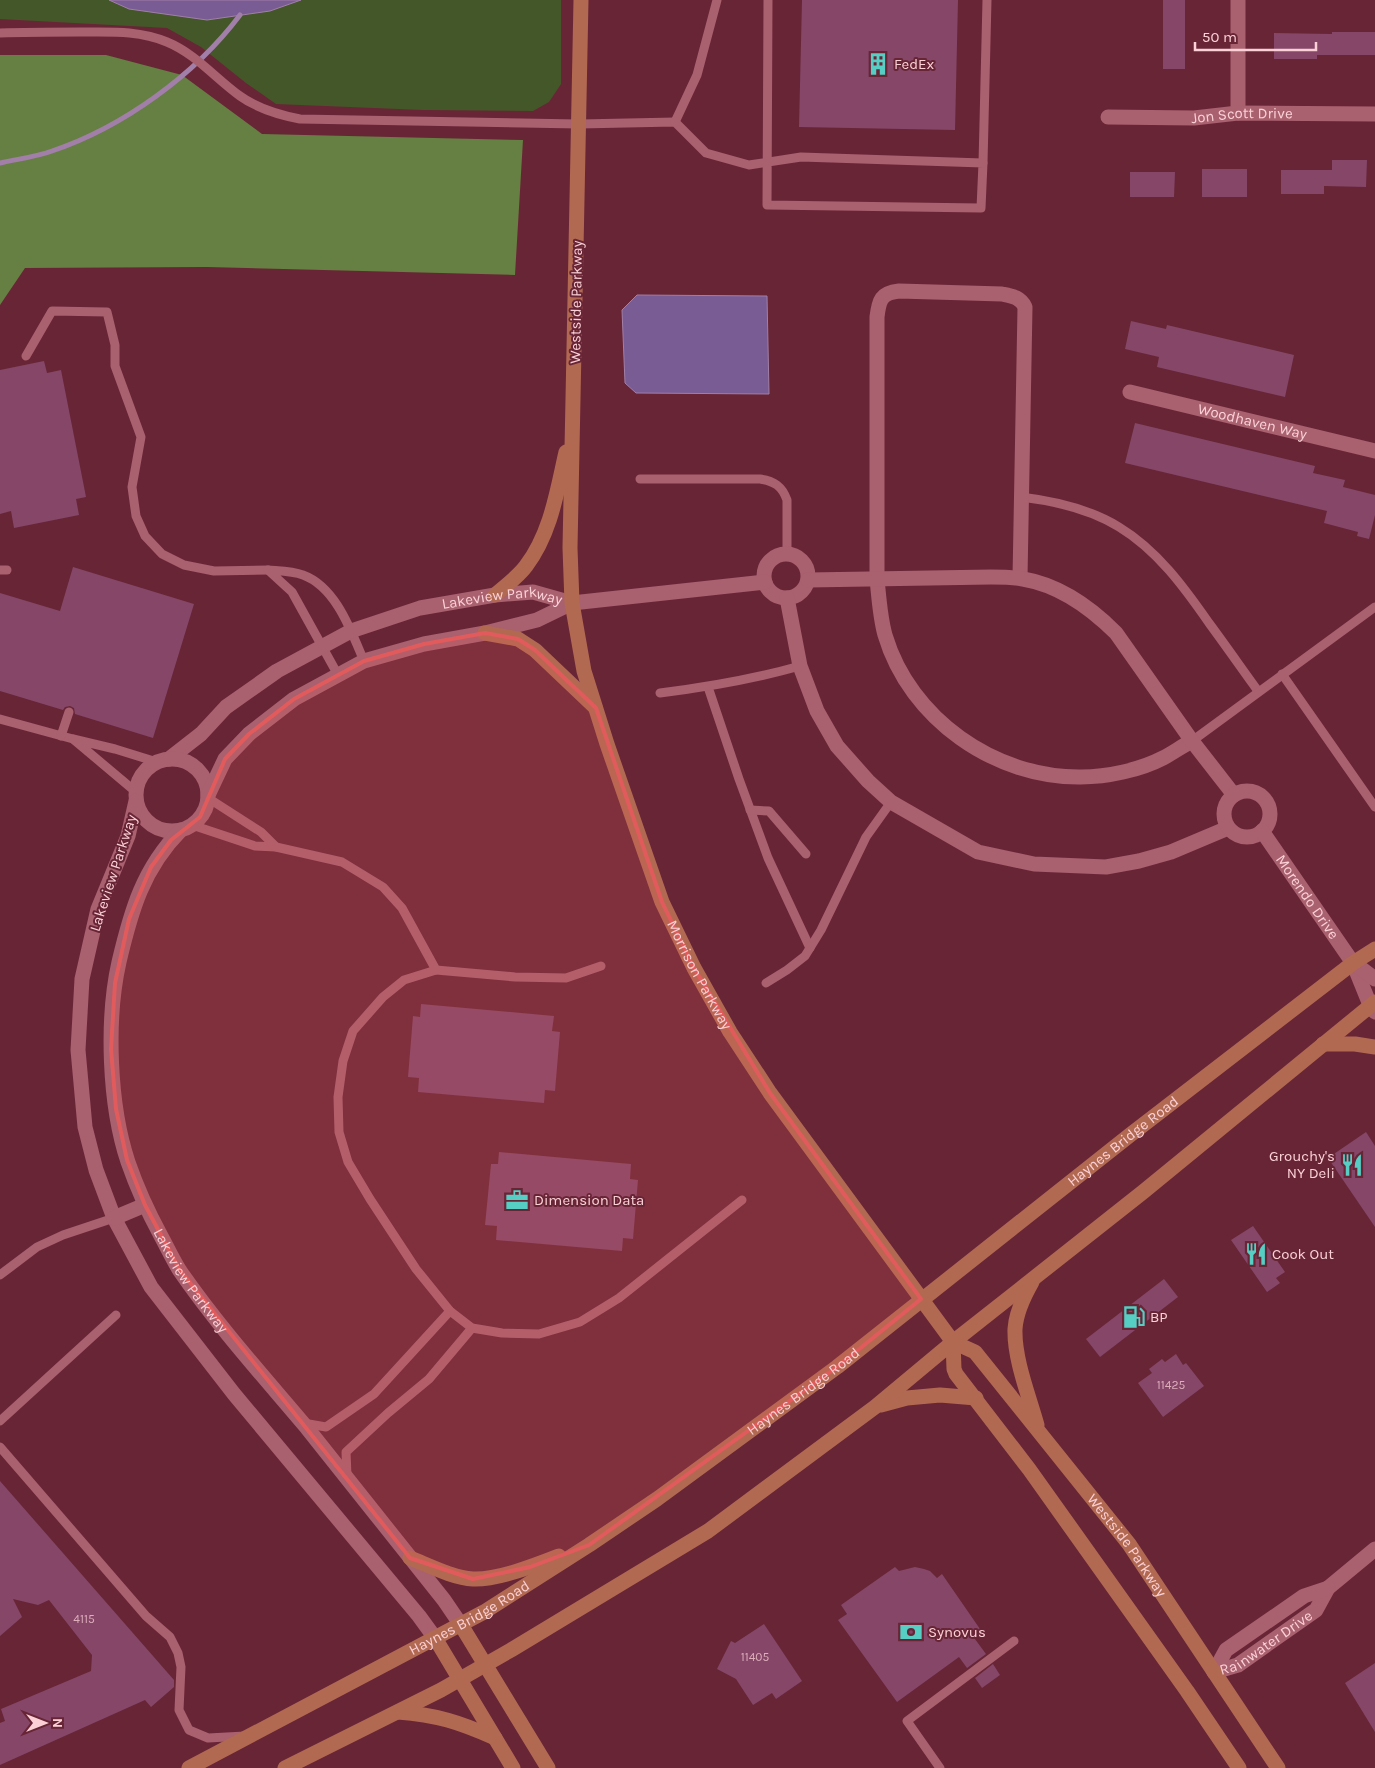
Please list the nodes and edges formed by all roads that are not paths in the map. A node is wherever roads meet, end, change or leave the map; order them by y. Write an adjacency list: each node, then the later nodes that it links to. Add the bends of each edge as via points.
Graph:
1 (581, 0): 11 (main road, Westside Parkway)
2 (717, 0): 10 (lane, via 697,75)
3 (768, 0): 12 (lane)
4 (987, 0): 13 (lane)
5 (1238, 0): 7 (street)
6 (0, 33): 11 (lane, via 126,32 148,36 184,51 242,98 274,114 300,119)
7 (1238, 113): 8 (street, Jon Scott Drive); 9 (street, Jon Scott Drive, via 1194,118)
8 (1375, 114)
9 (1108, 116)
10 (675, 122): 11 (lane); 12 (lane, via 706,153 749,165)
11 (579, 124): 16 (main road, Westside Parkway)
12 (766, 163): 13 (lane, via 801,157); 13 (lane, via 766,205 982,208)
13 (983, 163)
14 (26, 356): 21 (lane, via 52,310 107,312 115,345 115,366 141,437 132,486 136,516 145,536 162,554 184,566 214,571)
15 (1130, 392): 17 (street, Woodhaven Way)
16 (573, 424): 26 (main road, via 549,523 526,566); 28 (main road, Westside Parkway)
17 (1375, 451)
18 (640, 479): 20 (lane, via 771,480 788,500)
19 (1021, 497): 22 (street); 23 (street, via 1025,307 1022,302 1014,296 1002,294 890,292 878,304 877,317); 39 (lane, via 1069,506 1118,526 1136,538 1172,573)
20 (788, 554): 24 (street, via 805,566); 25 (street, via 774,557 769,562)
21 (268, 570): 30 (lane, via 301,574 312,579 329,592); 32 (lane, via 292,592)
22 (1020, 578): 23 (street); 45 (street, via 1061,591 1101,618 1116,633)
23 (877, 579): 24 (street); 45 (street, via 885,636 907,683 945,726 998,760 1028,771 1083,777 1135,768 1161,759)
24 (808, 580): 27 (street, via 800,593)
25 (765, 582): 27 (street, via 773,594); 28 (street)
26 (495, 595): 28 (street, Lakeview Parkway, via 533,592); 30 (street, Lakeview Parkway, via 420,608)
27 (787, 598): 34 (street)
28 (572, 603): 31 (street, Lakeview Parkway, via 537,620); 40 (main road, Morrison Parkway, via 584,671)
29 (1375, 607): 35 (lane)
30 (351, 631): 32 (street, Lakeview Parkway); 33 (lane)
31 (486, 633): 33 (street, Lakeview Parkway, via 424,644); 40 (main road, via 518,639 535,650)
32 (322, 646): 36 (lane); 46 (street, Lakeview Parkway, via 277,671 226,707 201,734)
33 (364, 661): 36 (street, Lakeview Parkway)
34 (800, 666): 37 (lane); 50 (street, via 817,711 837,746)
35 (1282, 674): 39 (lane); 51 (lane)
36 (338, 675): 48 (street, Lakeview Parkway, via 294,699 249,734 225,760)
37 (708, 687): 38 (lane); 52 (lane)
38 (660, 692)
39 (1258, 692): 45 (lane)
40 (596, 708): 73 (main road, Morrison Parkway, via 662,902 694,968 770,1093)
41 (69, 712): 43 (lane)
42 (0, 718): 43 (lane)
43 (61, 736): 44 (lane)
44 (73, 739): 46 (lane); 49 (lane)
45 (1192, 740): 47 (street)
46 (163, 760): 48 (street, via 181,760 196,769 206,784); 49 (street, via 148,768 140,778)
47 (1234, 795): 54 (street, via 1228,800 1224,814); 55 (street, via 1255,793 1262,797 1269,810 1267,825)
48 (208, 796): 53 (street, via 200,817); 56 (lane, via 261,832)
49 (136, 797): 53 (street, via 140,812 148,822 169,831); 70 (street, Lakeview Parkway, via 128,836 98,909 82,979 78,1050 85,1126 96,1170)
50 (891, 802): 54 (street, via 978,852 1034,864 1106,867 1139,861 1171,852); 58 (lane, via 866,837)
51 (1375, 807)
52 (750, 810): 57 (lane, via 769,811); 58 (lane, via 768,858)
53 (186, 828): 56 (lane, via 255,846); 69 (street, Lakeview Parkway, via 156,860 147,876 129,919 115,983 111,1049 116,1109 128,1160)
54 (1228, 828): 55 (street, via 1233,833 1248,837)
55 (1262, 831): 60 (street, Morendo Drive)
56 (276, 847): 62 (lane, via 342,862 383,887 402,908)
57 (806, 854)
58 (810, 948): 64 (lane, via 799,961)
59 (1375, 949): 60 (main road, Haynes Bridge Road)
60 (1353, 963): 63 (street); 65 (street); 73 (main road, Haynes Bridge Road)
61 (601, 966): 62 (lane, via 566,978)
62 (436, 970): 74 (lane, via 404,980 383,997 353,1031 343,1061 338,1097 339,1132 348,1162 370,1199 416,1269)
63 (1375, 978)
64 (766, 983)
65 (1373, 1006): 66 (main road)
66 (1323, 1044): 67 (main road); 72 (main road)
67 (1375, 1047)
68 (742, 1200): 76 (lane, via 619,1298 580,1322 538,1334)
69 (145, 1206): 70 (street); 81 (street, Lakeview Parkway, via 179,1270 228,1335)
70 (114, 1218): 71 (lane, via 37,1247); 89 (street, Lakeview Parkway, via 151,1287 203,1356)
71 (0, 1275)
72 (1034, 1278): 77 (main road); 82 (main road, via 1021,1302 1015,1329)
73 (921, 1299): 77 (main road); 85 (main road, Haynes Bridge Road, via 837,1367)
74 (450, 1311): 76 (lane); 81 (lane, via 374,1394 326,1427)
75 (116, 1315): 80 (lane)
76 (472, 1328): 84 (lane, via 429,1379 346,1452)
77 (952, 1342): 78 (main road, via 954,1369); 79 (main road); 82 (main road, Westside Parkway, via 975,1352)
78 (976, 1398): 79 (main road, via 940,1395 907,1398); 102 (main road)
79 (874, 1407): 91 (main road, via 708,1531)
80 (0, 1421)
81 (302, 1423): 84 (street, Lakeview Parkway)
82 (1039, 1433): 92 (main road, Westside Parkway, via 1128,1544)
83 (0, 1447): 95 (lane, via 146,1616 170,1637 181,1667 180,1710 189,1730 208,1738)
84 (348, 1479): 87 (street, Lakeview Parkway)
85 (589, 1545): 87 (main road, via 505,1574 479,1578 462,1577); 88 (main road, Haynes Bridge Road)
86 (1375, 1549): 92 (street, Rainwater Drive, via 1328,1588 1316,1610 1238,1665)
87 (410, 1558): 88 (street, Lakeview Parkway)
88 (460, 1624): 89 (main road, Haynes Bridge Road); 91 (main road, Lakeview Parkway)
89 (435, 1638): 93 (main road); 95 (main road, Haynes Bridge Road)
90 (1014, 1641): 101 (lane, via 908,1721)
91 (486, 1664): 93 (main road); 100 (main road, Lakeview Parkway)
92 (1214, 1672): 103 (main road, Westside Parkway)
93 (460, 1679): 94 (main road); 96 (main road)
94 (398, 1712): 96 (main road, via 445,1718); 98 (main road)
95 (251, 1735): 97 (main road, Haynes Bridge Road)
96 (495, 1738): 99 (main road)
97 (189, 1768)
98 (285, 1768)
99 (513, 1768)
100 (548, 1768)
101 (940, 1768)
102 (1239, 1768)
103 (1278, 1768)

